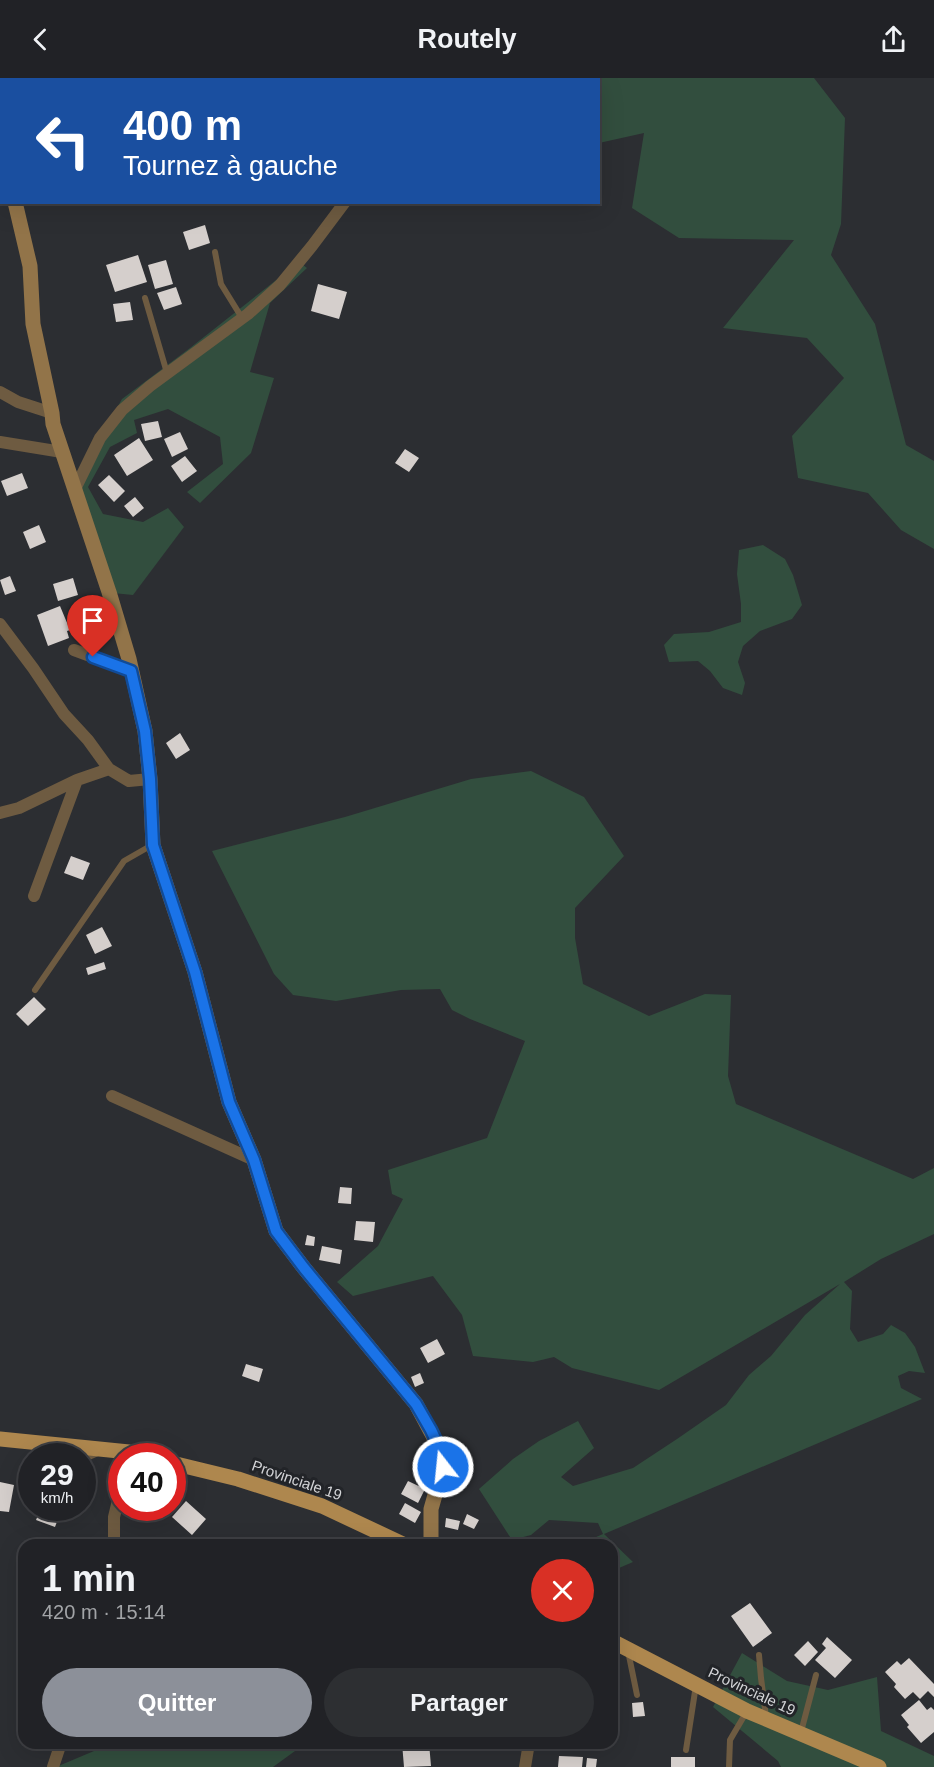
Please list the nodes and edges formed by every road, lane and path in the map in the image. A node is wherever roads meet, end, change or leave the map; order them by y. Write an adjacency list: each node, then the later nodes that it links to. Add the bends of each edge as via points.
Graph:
1 (15, 204): 8 (street, via 30,266 33,324)
2 (344, 204): 5 (street, via 280,285)
3 (215, 252): 5 (lane, via 221,284)
4 (145, 298): 6 (lane)
5 (242, 318): 6 (street)
6 (167, 373): 11 (street, via 122,410 100,438)
7 (0, 392): 8 (street)
8 (52, 413): 10 (street)
9 (0, 442): 10 (street)
10 (62, 452): 11 (street)
11 (75, 489): 14 (street)
12 (0, 624): 15 (street)
13 (74, 650): 14 (street)
14 (131, 671): 16 (street, via 145,731)
15 (109, 769): 16 (street, via 129,781); 17 (street)
16 (150, 779): 19 (street)
17 (77, 780): 18 (street); 20 (street)
18 (0, 813)
19 (153, 845): 21 (lane, via 124,861); 23 (street, via 195,972 229,1102)
20 (34, 896)
21 (35, 990)
22 (112, 1096): 23 (street)
23 (254, 1160): 30 (street, via 276,1231 406,1391 439,1447 443,1467 431,1509)
24 (0, 1439): 25 (main road)
25 (108, 1452)
26 (186, 1466): 29 (main road, Provinciale 19, via 322,1506)
27 (114, 1521): 28 (street)
28 (114, 1539)
29 (392, 1539)
30 (431, 1539)
31 (618, 1644): 32 (main road, Provinciale 19)
32 (627, 1649): 35 (main road, Provinciale 19); 36 (lane)
33 (759, 1655): 38 (lane)
34 (816, 1675): 39 (lane)
35 (696, 1684): 37 (main road, Provinciale 19); 42 (lane)
36 (637, 1695)
37 (747, 1711): 38 (main road, Provinciale 19); 45 (lane, via 730,1740)
38 (766, 1719): 39 (main road, Provinciale 19)
39 (801, 1733): 46 (main road, Provinciale 19)
40 (59, 1749): 43 (street)
41 (528, 1749): 44 (street)
42 (686, 1750)
43 (53, 1767)
44 (525, 1767)
45 (729, 1767)
46 (879, 1767)

